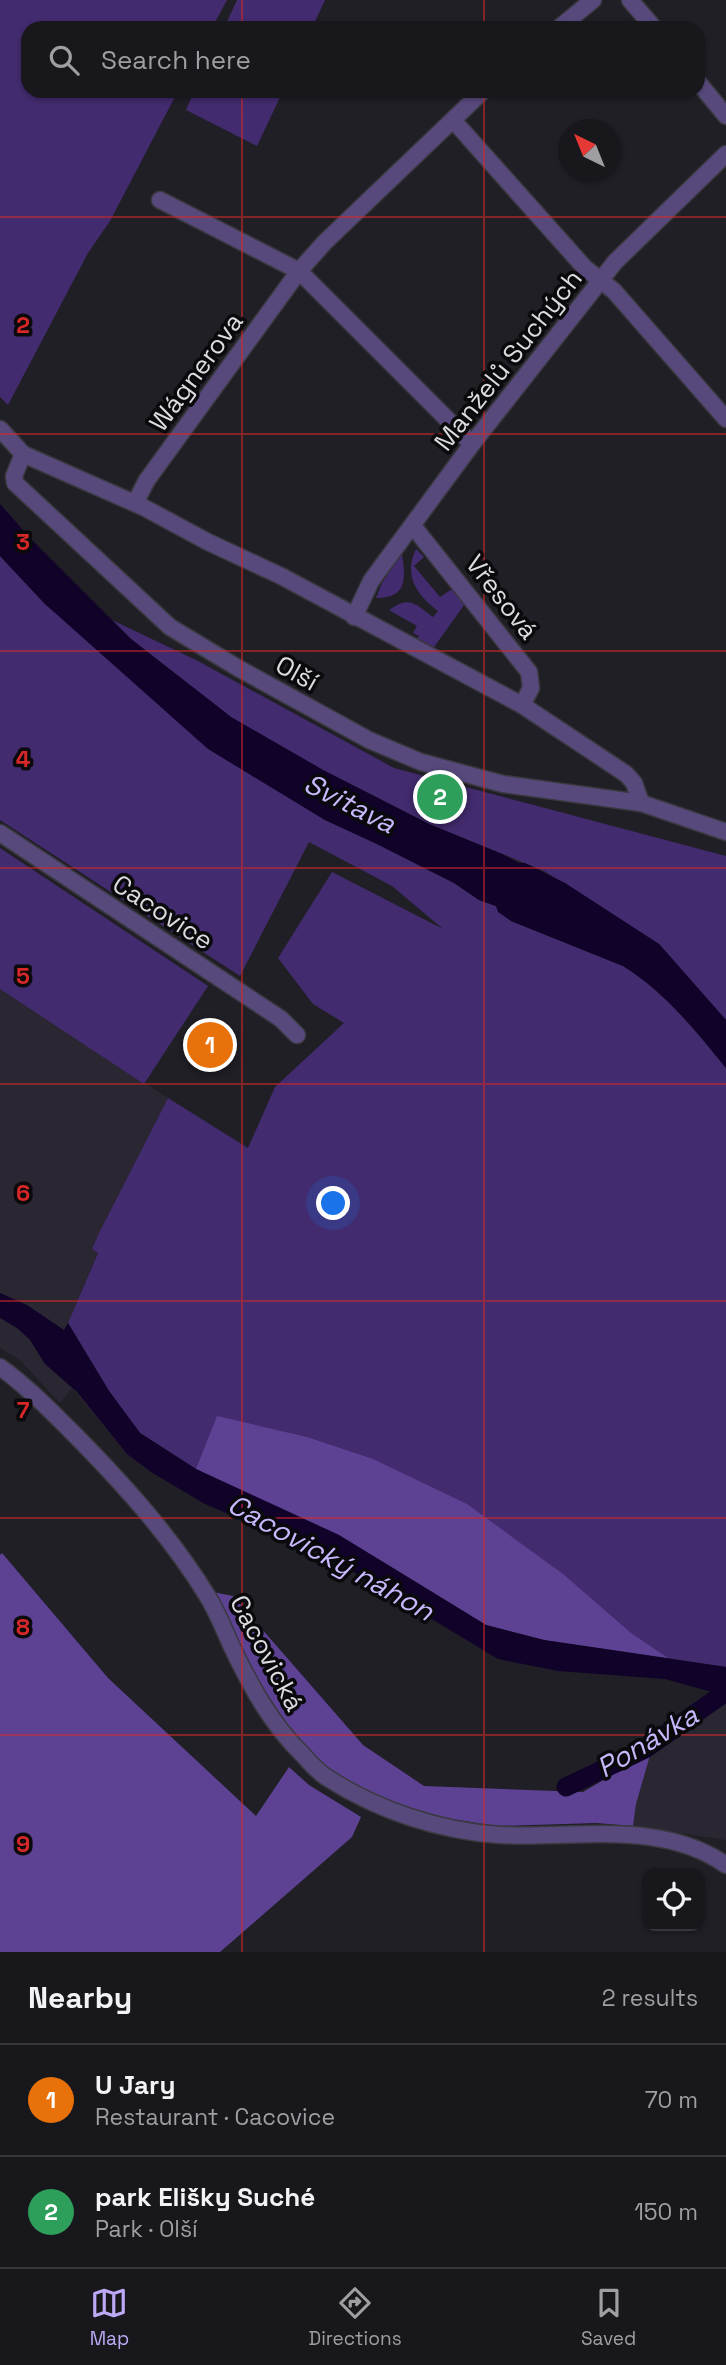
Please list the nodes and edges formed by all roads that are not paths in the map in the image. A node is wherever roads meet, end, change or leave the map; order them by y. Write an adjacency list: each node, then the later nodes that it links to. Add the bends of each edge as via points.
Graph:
1 (593, 0): 3 (street)
2 (631, 0): 4 (street)
3 (568, 21)
4 (648, 21)
5 (705, 90): 7 (street)
6 (475, 98): 8 (street, Wágnerova)
7 (726, 116)
8 (453, 120): 11 (street, Wágnerova); 12 (street)
9 (726, 154): 12 (street, Manželů Suchých)
10 (160, 200): 11 (street)
11 (299, 271): 15 (street); 17 (street, Wágnerova)
12 (600, 281): 13 (street, via 614,291); 15 (street, Manželů Suchých)
13 (726, 419)
14 (0, 429): 16 (street)
15 (472, 443): 18 (street, Manželů Suchých)
16 (23, 454): 17 (street); 21 (street, Olší, via 15,483 44,512 170,627 238,668 369,740 421,762 503,784)
17 (135, 503): 19 (street)
18 (413, 526): 19 (street, Manželů Suchých, via 371,582); 20 (street, Vřesová, via 529,672 531,688)
19 (354, 617): 20 (street)
20 (522, 705): 21 (street, via 626,774)
21 (641, 803): 22 (street, Olší)
22 (726, 832)
23 (0, 834): 24 (street, Cacovice, via 259,1004)
24 (297, 1035)
25 (0, 1367): 26 (street, Cacovická, via 27,1387 114,1474 171,1542 209,1598 272,1721 322,1774 392,1811 462,1831 635,1835 687,1843)
26 (726, 1865)

